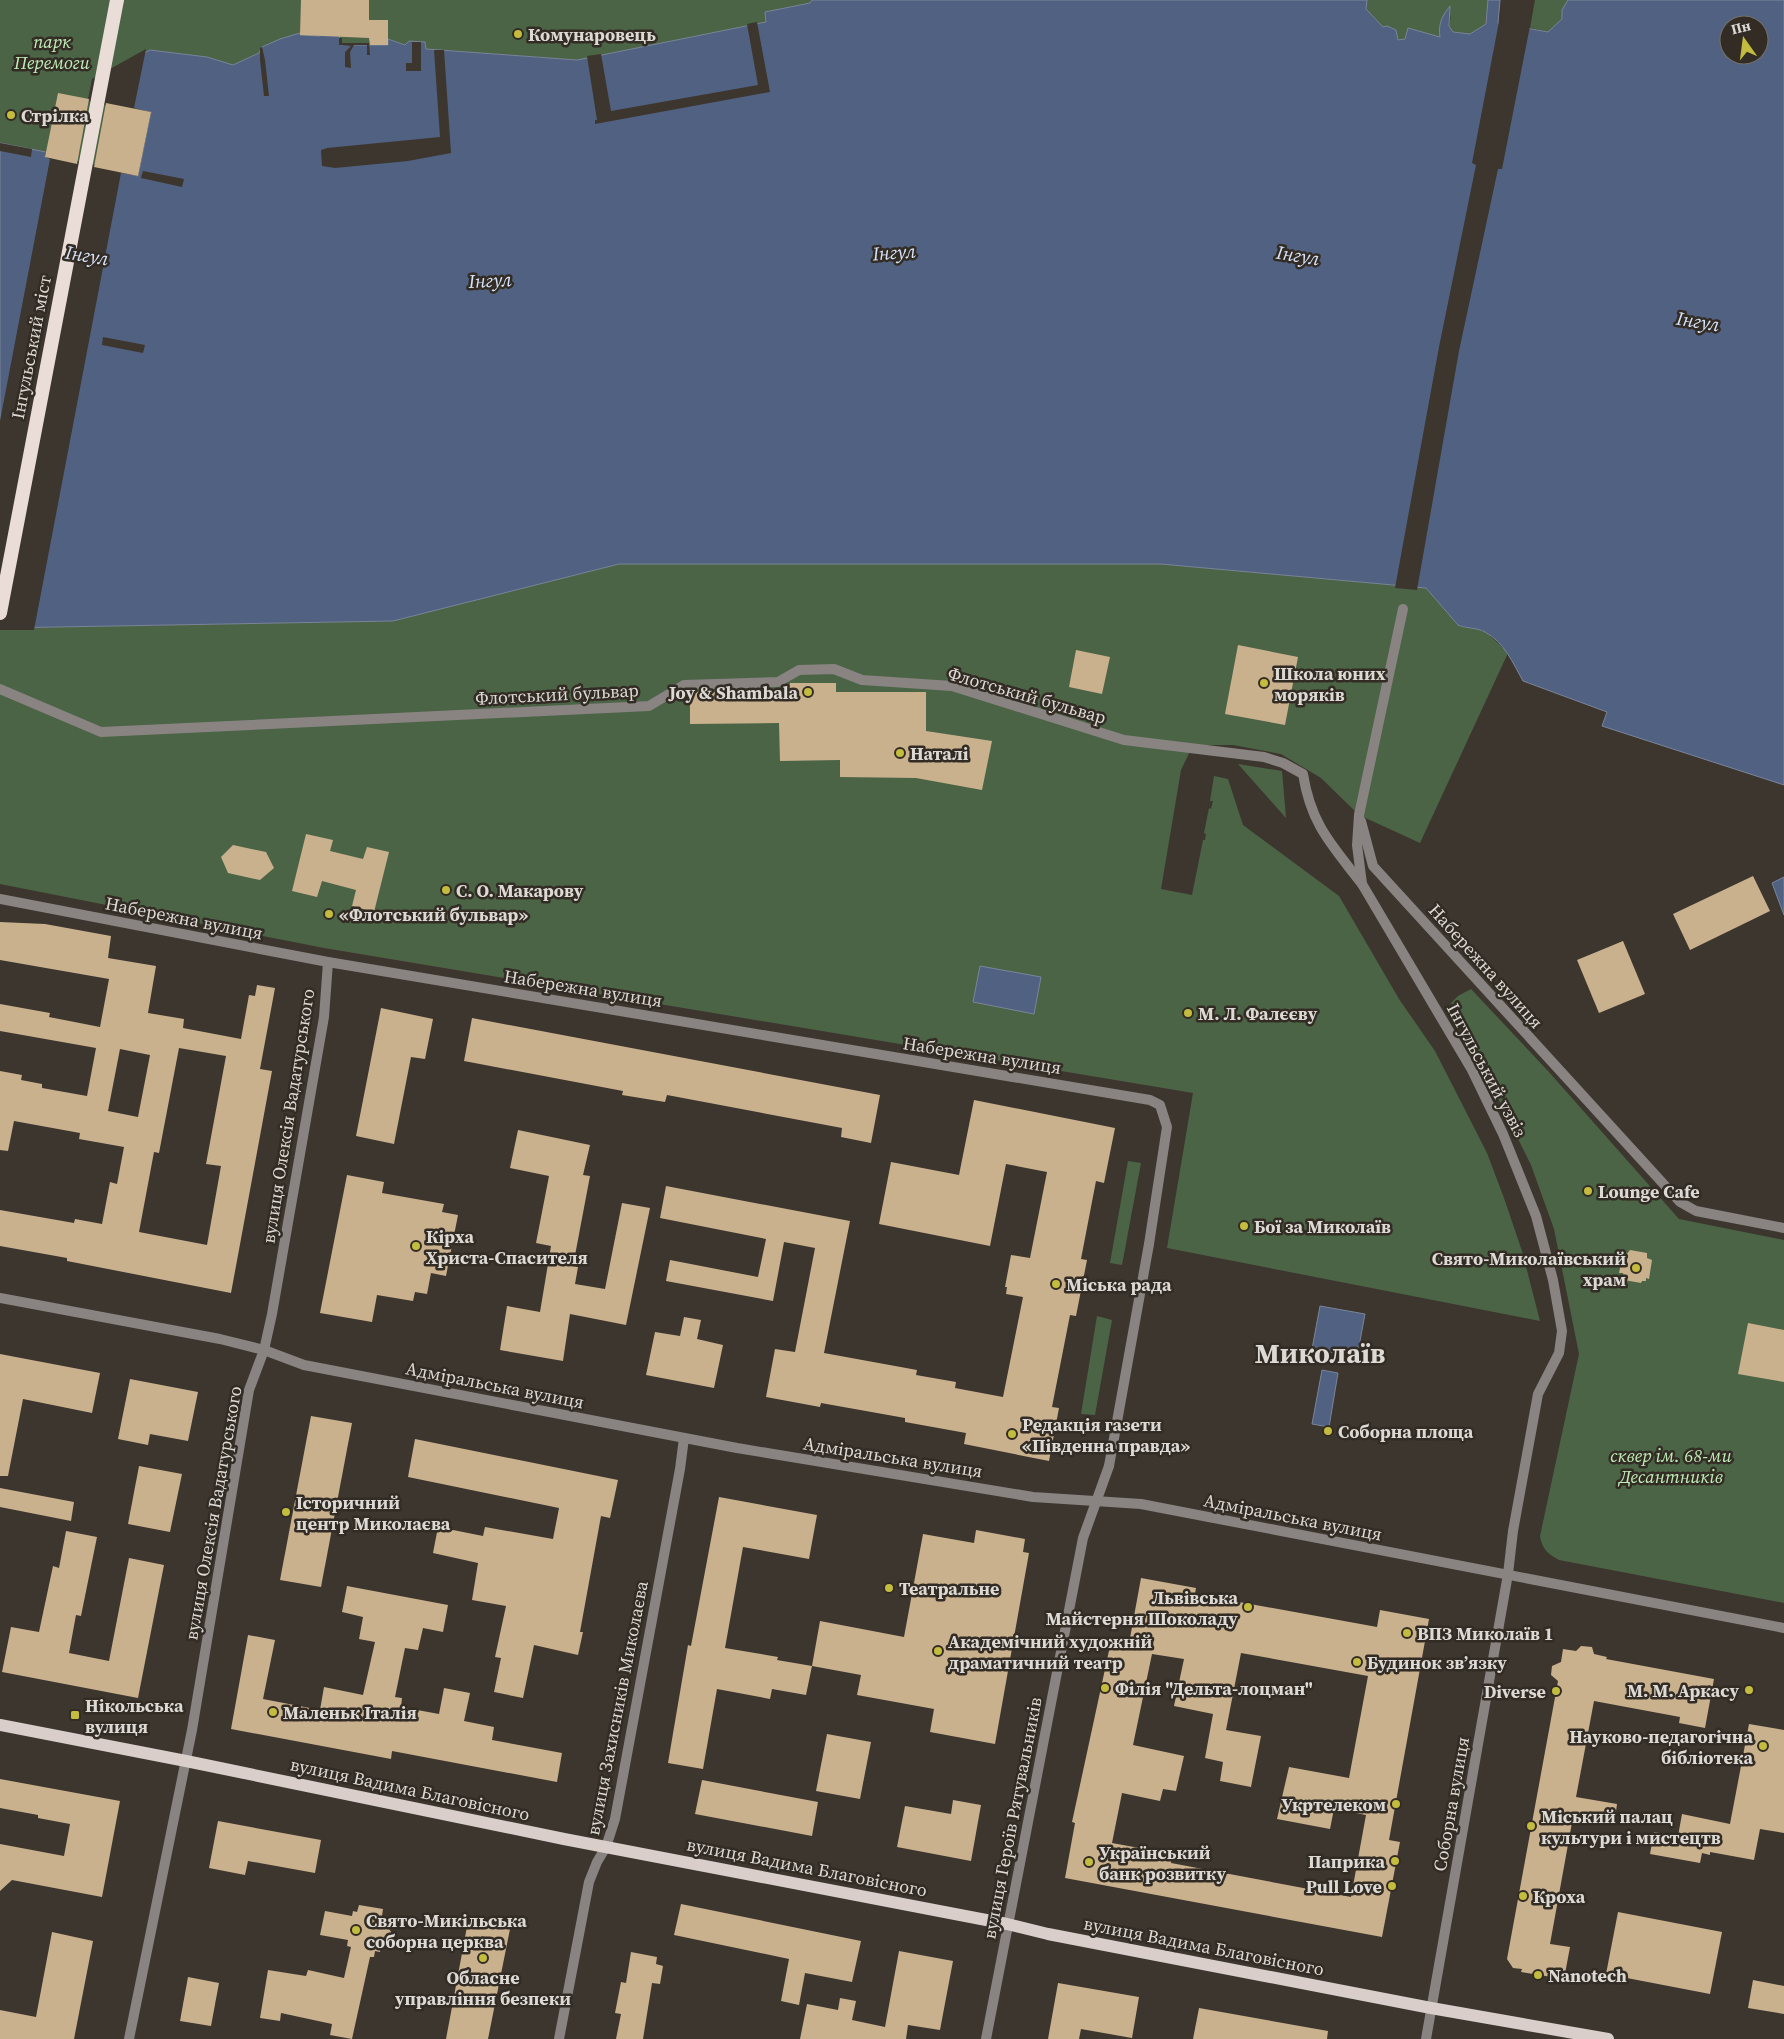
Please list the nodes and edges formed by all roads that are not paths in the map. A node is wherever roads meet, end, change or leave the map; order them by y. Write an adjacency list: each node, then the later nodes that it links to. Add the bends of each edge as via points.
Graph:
1 (118, 0): 3 (highway, Інгульський міст)
2 (1402, 609): 5 (street, Набережна вулиця)
3 (0, 613)
4 (0, 689): 6 (street, Флотський бульвар, via 101,732 649,706 684,685 778,682 799,670 834,669 862,680 952,686 1124,740 1264,757 1284,763 1303,774 1306,795 1322,833)
5 (1359, 815): 6 (street, Інгульський узвіз, via 1356,845); 10 (street, Набережна вулиця, via 1373,866 1680,1202 1696,1211)
6 (1362, 884): 15 (street, Інгульський узвіз, via 1472,1070 1503,1134 1536,1216 1553,1280 1562,1331 1559,1353 1538,1394)
7 (0, 899): 8 (street, Набережна вулиця)
8 (328, 962): 9 (street, Набережна вулиця, via 1142,1098); 12 (street, вулиця Олексія Вадатурського, via 324,1017)
9 (1160, 1105): 14 (street, вулиця Героїв Рятувальників, via 1167,1127 1149,1244 1109,1466)
10 (1784, 1228)
11 (0, 1298): 12 (street, Адміральська вулиця)
12 (264, 1350): 13 (street, Адміральська вулиця, via 304,1365); 18 (street, вулиця Олексія Вадатурського, via 249,1390)
13 (684, 1438): 14 (street, Адміральська вулиця, via 1033,1497); 19 (street, вулиця Захисників Миколаєва, via 615,1819)
14 (1096, 1502): 15 (street, Адміральська вулиця, via 1141,1504); 20 (street, вулиця Героїв Рятувальників, via 1083,1538)
15 (1508, 1574): 16 (street, Адміральська вулиця); 21 (street, Соборна вулиця)
16 (1784, 1628)
17 (0, 1725): 18 (main road, вулиця Вадима Благовісного)
18 (186, 1761): 19 (main road, вулиця Вадима Благовісного); 22 (street, вулиця Олексія Вадатурського)
19 (606, 1846): 20 (main road, вулиця Вадима Благовісного); 23 (street, вулиця Захисників Миколаєва, via 589,1882)
20 (1007, 1924): 21 (main road, вулиця Вадима Благовісного); 24 (street, вулиця Героїв Рятувальників)
21 (1432, 2008): 25 (street, Соборна вулиця); 26 (main road, вулиця Вадима Благовісного)
22 (130, 2039)
23 (559, 2039)
24 (986, 2039)
25 (1426, 2039)
26 (1608, 2039)

